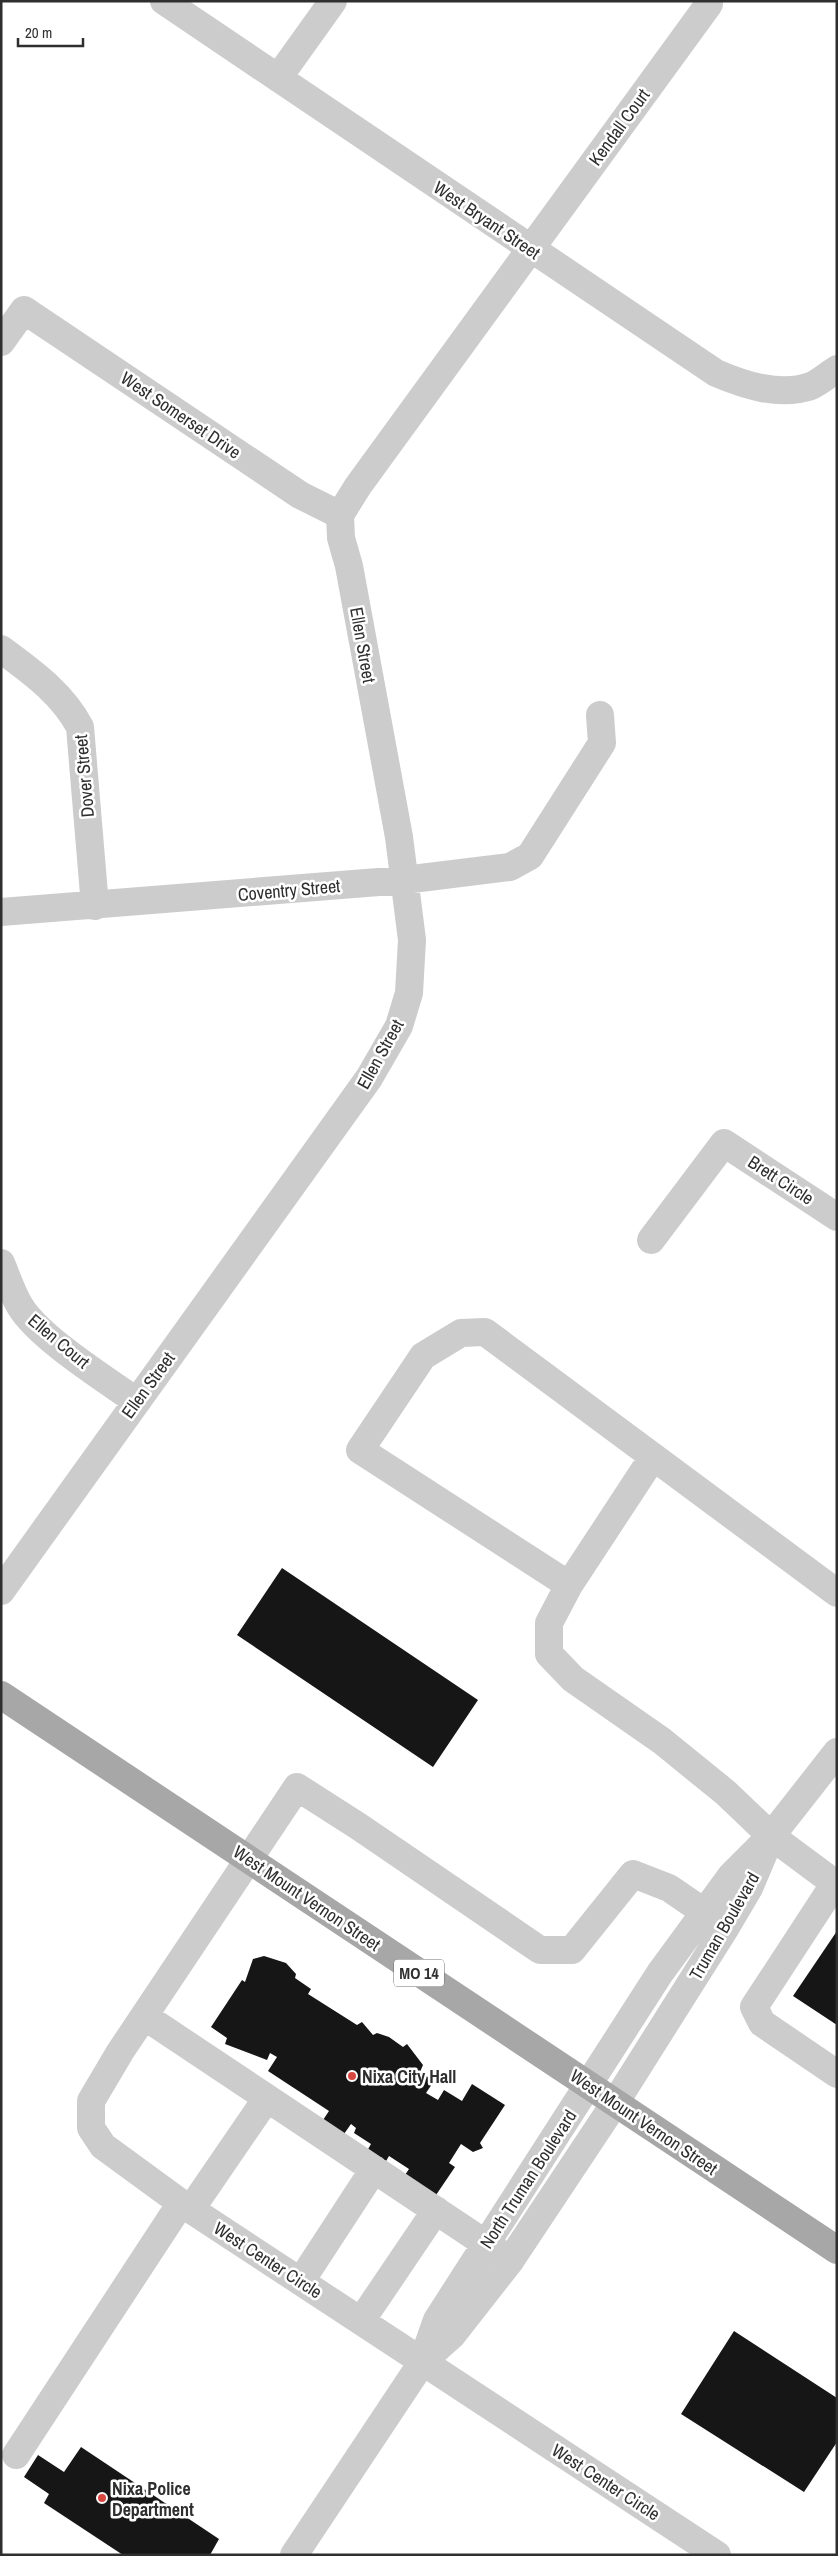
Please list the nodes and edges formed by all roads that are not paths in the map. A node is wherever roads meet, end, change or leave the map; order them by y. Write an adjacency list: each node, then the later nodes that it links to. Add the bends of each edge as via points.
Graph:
1 (164, 1): 4 (street, West Bryant Street)
2 (332, 1): 4 (street)
3 (709, 4): 5 (street, Kendall Court)
4 (278, 78): 5 (street, West Bryant Street)
5 (530, 250): 7 (street, West Bryant Street, via 716,373 744,385 780,390 810,386); 8 (street, Kendall Court)
6 (1, 342): 8 (street, West Somerset Drive, via 24,310 300,495)
7 (831, 373)
8 (340, 515): 11 (street, Ellen Street, via 341,538 349,566)
9 (1, 650): 12 (street, Dover Street, via 41,679 69,707 80,727)
10 (600, 715): 11 (street, Coventry Street, via 602,743 530,856 510,868)
11 (404, 880): 12 (street, Coventry Street); 17 (street, Ellen Street, via 412,940 409,993 399,1026 369,1078)
12 (95, 906): 13 (street, Coventry Street)
13 (1, 912)
14 (837, 1217): 15 (street, Brett Circle, via 724,1143)
15 (651, 1240)
16 (1, 1263): 17 (street, Ellen Court, via 20,1306 35,1324)
17 (136, 1401): 20 (street, Ellen Street)
18 (653, 1457): 19 (street); 19 (street, via 485,1332 461,1333 423,1356 360,1450); 21 (street)
19 (569, 1585): 24 (street, via 549,1623 549,1654 573,1679 662,1741 726,1793)
20 (1, 1591)
21 (837, 1593)
22 (1, 1695): 25 (main road, West Mount Vernon Street / MO 14)
23 (837, 1752): 24 (street, Truman Boulevard)
24 (771, 1836): 26 (street); 27 (street, Truman Boulevard, via 749,1888)
25 (249, 1859): 27 (street, West Center Circle, via 297,1787 540,1950 572,1950 633,1874 669,1888); 28 (street, West Center Circle); 30 (main road, West Mount Vernon Street / MO 14)
26 (836, 1884): 29 (street, via 754,2008 762,2022)
27 (715, 1919): 30 (street, North Truman Boulevard, via 660,1973); 32 (street, Truman Boulevard)
28 (144, 2016): 31 (street); 34 (street, West Center Circle, via 90,2101 91,2128 103,2146)
29 (837, 2074)
30 (588, 2086): 32 (main road, West Mount Vernon Street / MO 14); 36 (street, North Truman Boulevard)
31 (266, 2098): 33 (street); 34 (street)
32 (615, 2103): 37 (main road, West Mount Vernon Street / MO 14); 38 (street, North Truman Boulevard)
33 (374, 2169): 35 (street); 39 (street)
34 (186, 2206): 39 (street, West Center Circle); 42 (street)
35 (436, 2210): 36 (street); 40 (street)
36 (486, 2244): 38 (street); 41 (street, North Truman Boulevard, via 438,2320)
37 (837, 2250)
38 (510, 2261): 41 (street, North Truman Boulevard, via 452,2335)
39 (301, 2281): 40 (street, West Center Circle)
40 (361, 2321): 41 (street, West Center Circle)
41 (423, 2361): 43 (street, North Truman Boulevard); 44 (street, West Center Circle)
42 (16, 2454)
43 (294, 2555)
44 (717, 2555)

